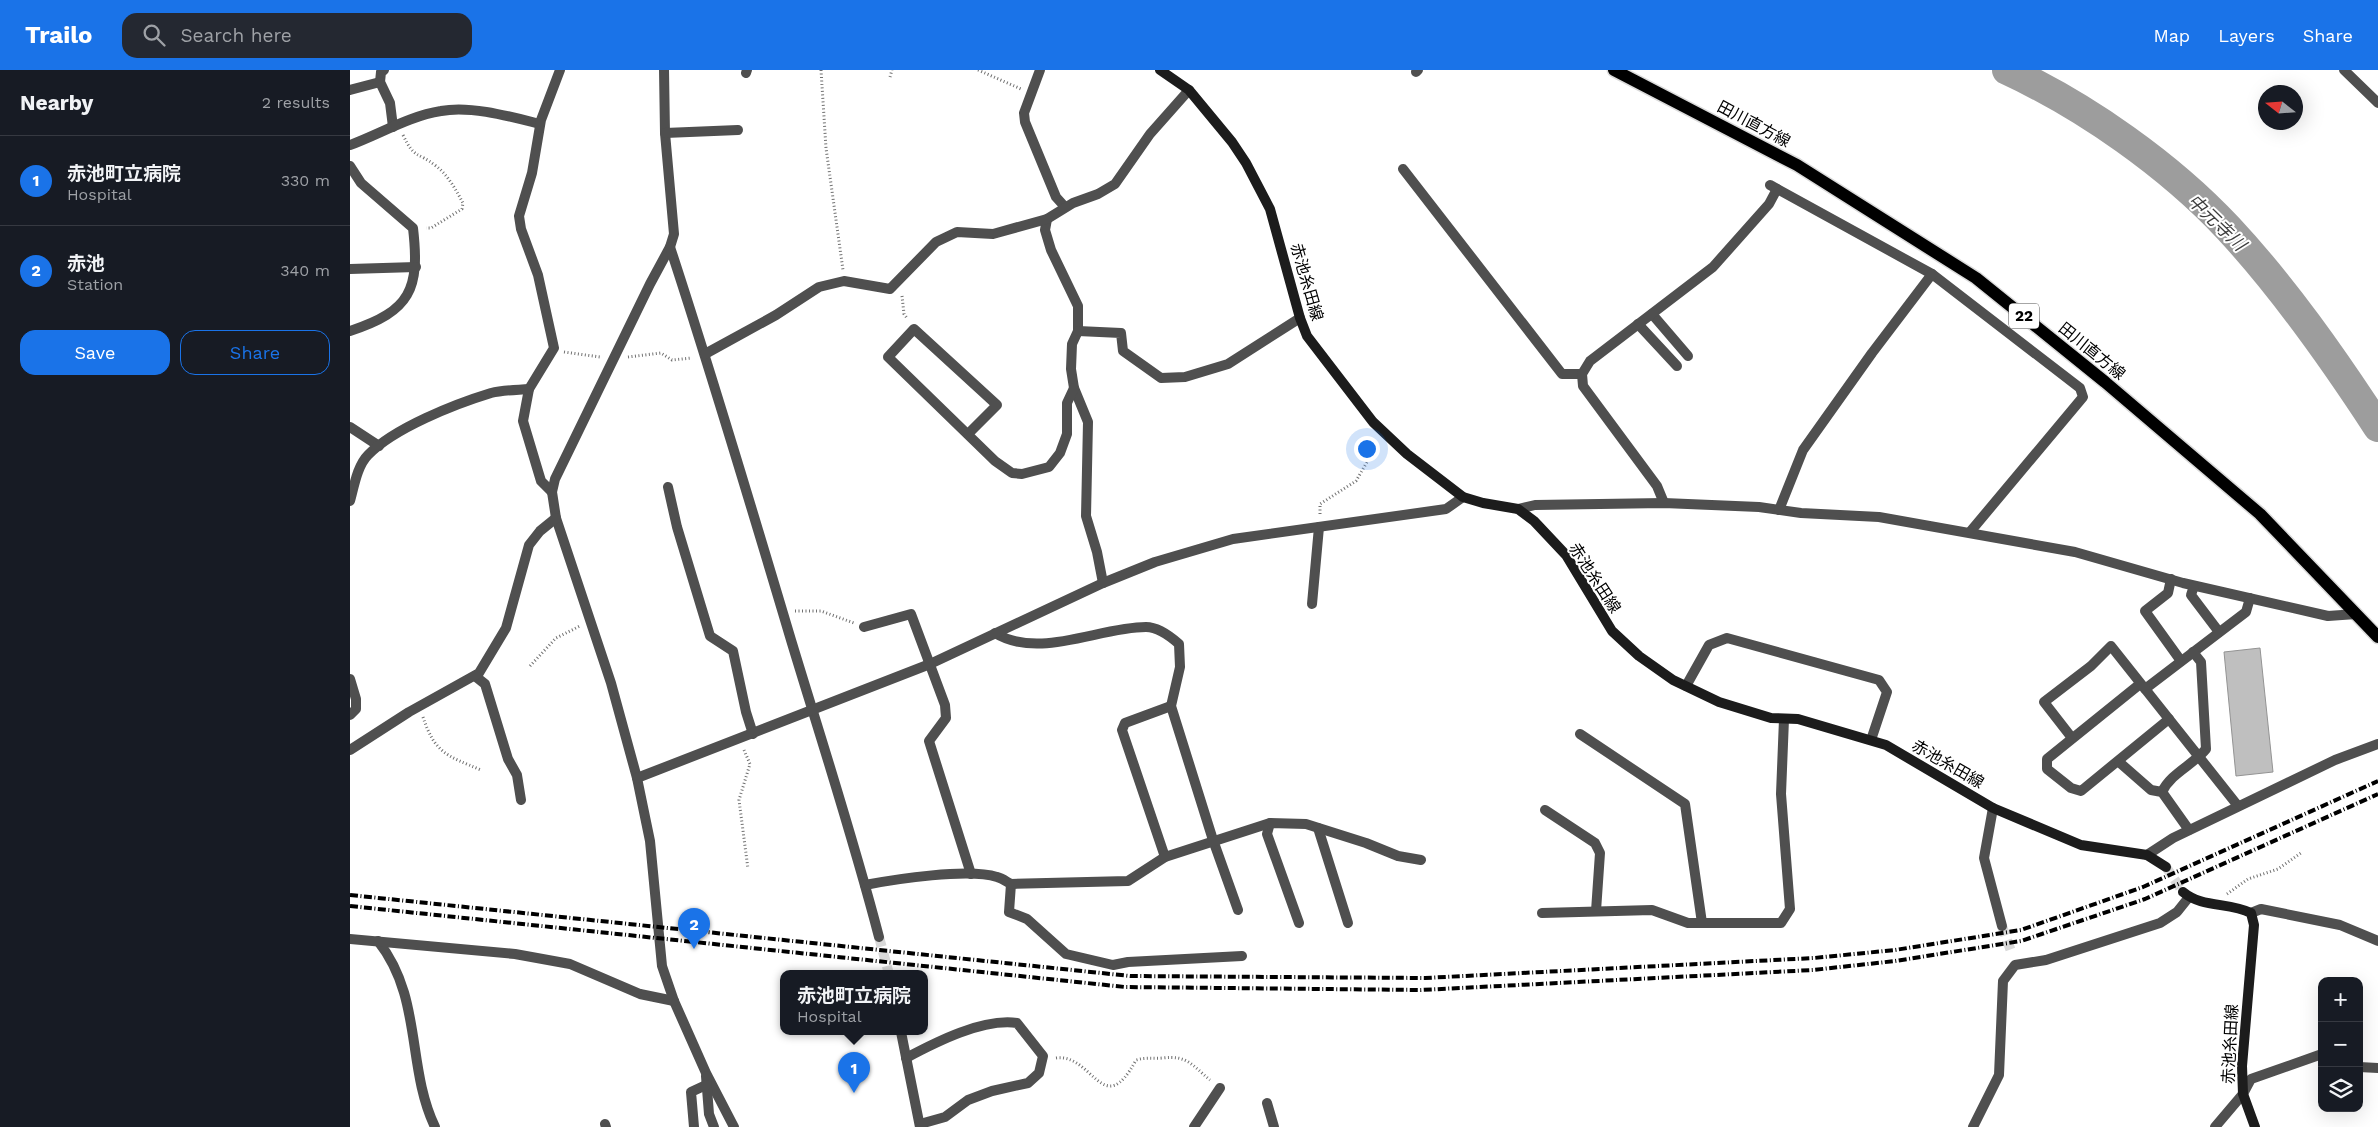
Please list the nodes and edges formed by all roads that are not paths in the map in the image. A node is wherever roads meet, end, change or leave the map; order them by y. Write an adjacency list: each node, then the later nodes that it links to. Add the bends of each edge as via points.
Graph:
1 (384, 70): 8 (street)
2 (560, 70): 12 (street)
3 (664, 70): 15 (street)
4 (1040, 70): 19 (street, via 1024,112 1025,122 1056,197)
5 (1160, 70): 10 (main road, 赤池糸田線)
6 (1614, 70): 54 (main road, 田川直方線 / 22, via 1797,165 1976,278 2260,514)
7 (2344, 70): 11 (street)
8 (380, 82): 9 (street); 13 (street)
9 (350, 90)
10 (1189, 90): 19 (street, via 1150,134 1115,184); 26 (main road, 赤池糸田線, via 1232,142 1270,210)
11 (2378, 102)
12 (540, 124): 13 (street, via 461,110 441,110); 35 (street, via 532,174 519,216 538,275 554,348)
13 (396, 126): 16 (street)
14 (738, 130): 15 (street)
15 (666, 133): 21 (street, via 674,234)
16 (350, 145)
17 (350, 166): 22 (street, via 362,183 413,228)
18 (1403, 169): 33 (street, via 1562,374)
19 (1066, 207): 20 (street)
20 (1047, 219): 29 (street, via 1045,230 1051,250 1078,306); 30 (street, via 993,234 957,232 936,242 890,289 844,281 819,287)
21 (670, 247): 30 (street); 40 (street)
22 (416, 267): 23 (street); 28 (street, via 404,302 370,324)
23 (350, 269)
24 (1932, 274): 25 (street, via 1774,187 1769,204 1713,267); 45 (street, via 1803,450); 48 (street, via 2080,388 2083,397)
25 (1652, 314): 27 (street); 31 (street)
26 (1300, 318): 29 (street, via 1228,364 1185,377 1161,378 1123,351 1121,333); 41 (main road, 赤池糸田線, via 1307,336 1373,422 1406,454)
27 (1638, 324): 32 (street); 33 (street, via 1590,361)
28 (350, 331)
29 (1078, 331): 34 (street, via 1072,344)
30 (705, 354): 67 (street)
31 (1688, 356)
32 (1677, 366)
33 (1582, 374): 43 (street, via 1584,386 1657,486)
34 (1074, 388): 37 (street, via 1067,403 1066,434 1060,454 1049,467 1022,474 1012,472 995,461); 50 (street, via 1088,422 1086,516)
35 (529, 389): 38 (street, via 493,392 435,414); 40 (street, via 523,421 541,481)
36 (350, 427): 38 (street)
37 (968, 434): 37 (street, via 888,357 914,329 996,405)
38 (379, 446): 42 (street, via 366,456)
39 (668, 487): 71 (street, via 710,636 733,651)
40 (552, 492): 46 (street)
41 (1463, 497): 44 (main road, 赤池糸田線); 47 (street, via 1446,509)
42 (350, 501)
43 (1664, 503): 44 (street, via 1535,505); 45 (street)
44 (1518, 509): 64 (main road, 赤池糸田線, via 1534,521 1566,556 1612,631 1639,656)
45 (1780, 510): 48 (street, via 1879,517)
46 (556, 518): 62 (street, via 540,530 529,546 506,628); 79 (street, via 611,682)
47 (1319, 527): 50 (street, via 1232,539 1155,562); 53 (street)
48 (1970, 532): 49 (street, via 2075,552)
49 (2171, 579): 51 (street); 60 (street, via 2168,593 2145,611)
50 (1103, 583): 57 (street)
51 (2194, 586): 52 (street); 56 (street, via 2192,595)
52 (2250, 598): 54 (street, via 2328,616); 56 (street, via 2246,612)
53 (1312, 604)
54 (2356, 614): 58 (main road, 田川直方線 / 22)
55 (864, 627): 61 (street, via 911,614)
56 (2219, 632): 59 (street)
57 (995, 633): 61 (street); 66 (street, via 1018,643 1057,642 1147,627 1168,634 1179,644 1180,667)
58 (2378, 637)
59 (2193, 652): 60 (street); 77 (street, via 2201,662 2206,748)
60 (2182, 661): 65 (street)
61 (930, 664): 67 (street); 93 (street, via 945,705 946,718 929,741)
62 (475, 676): 76 (street); 81 (street, via 485,684 508,758 517,775)
63 (350, 680): 68 (street, via 356,709)
64 (1686, 686): 69 (main road, 赤池糸田線, via 1719,702); 74 (street, via 1709,645 1728,638 1879,680 1887,692)
65 (2142, 686): 70 (street); 73 (street); 73 (street, via 2111,646 2091,666 2044,702)
66 (1170, 706): 88 (street); 90 (street, via 1125,723 1122,730)
67 (813, 711): 71 (street); 94 (street)
68 (350, 715)
69 (1784, 719): 74 (main road, 赤池糸田線); 103 (street, via 1782,794 1790,910 1781,922)
70 (2169, 719): 77 (street); 78 (street)
71 (753, 734): 79 (street)
72 (1580, 734): 103 (street, via 1685,804)
73 (2072, 738): 78 (street, via 2047,759 2047,769 2071,788 2081,791)
74 (1871, 740): 83 (main road, 赤池糸田線, via 1886,745)
75 (2378, 744): 82 (street, via 2335,760)
76 (350, 750)
77 (2199, 757): 80 (street, via 2166,783); 82 (street)
78 (2119, 762): 80 (street, via 2150,790)
79 (637, 778): 112 (street, via 650,841 662,966)
80 (2162, 792): 87 (street)
81 (521, 800)
82 (2238, 806): 87 (street)
83 (1993, 808): 89 (main road, 赤池糸田線, via 2081,844); 104 (street, via 1984,858)
84 (1545, 810): 98 (street, via 1595,843 1600,853)
85 (1270, 823): 86 (street, via 1306,824); 88 (street); 101 (street, via 1267,834)
86 (1318, 828): 91 (street, via 1398,856); 102 (street)
87 (2189, 830): 89 (street)
88 (1213, 840): 90 (street); 97 (street)
89 (2147, 855): 92 (main road, 赤池糸田線)
90 (1165, 857): 95 (street, via 1128,882)
91 (1421, 860)
92 (2166, 867)
93 (971, 874): 94 (street); 95 (street, via 997,877)
94 (865, 884): 105 (street)
95 (1011, 884): 110 (street, via 1009,912 1027,918 1066,954 1113,964)
96 (2186, 895): 100 (main road); 111 (street, via 2177,912 2160,923 2046,960)
97 (1238, 910)
98 (1596, 911): 99 (street); 103 (street, via 1652,910 1688,923)
99 (1542, 912)
100 (2250, 913): 108 (street, via 2261,909 2340,926); 121 (main road, 赤池糸田線, via 2254,925 2242,1066)
101 (1299, 923)
102 (1348, 923)
103 (1702, 923)
104 (2002, 926)
105 (878, 937)
106 (350, 939): 107 (street)
107 (378, 941): 112 (street, via 515,954 570,964 640,994); 124 (street, via 390,956 406,993 423,1093)
108 (2378, 941)
109 (2012, 954): 111 (street)
110 (1242, 956)
111 (2015, 965): 130 (street, via 2003,981 1999,1075)
112 (674, 1001): 118 (street)
113 (902, 1035): 115 (street)
114 (2318, 1055): 121 (street, via 2251,1079)
115 (906, 1058): 123 (street); 123 (street, via 959,1032 1006,1021 1017,1023 1043,1056 1039,1073 1028,1083 968,1100 945,1117)
116 (2363, 1067): 117 (street)
117 (2378, 1068)
118 (706, 1073): 119 (street); 127 (street)
119 (706, 1085): 125 (street, via 691,1092); 126 (street)
120 (1220, 1088): 128 (street)
121 (2243, 1094): 131 (street); 132 (main road, 赤池糸田線)
122 (1267, 1103): 129 (street)
123 (920, 1126)
124 (436, 1127)
125 (694, 1127)
126 (714, 1127)
127 (734, 1127)
128 (1194, 1127)
129 (1274, 1127)
130 (1973, 1127)
131 (2215, 1127)
132 (2255, 1127)

